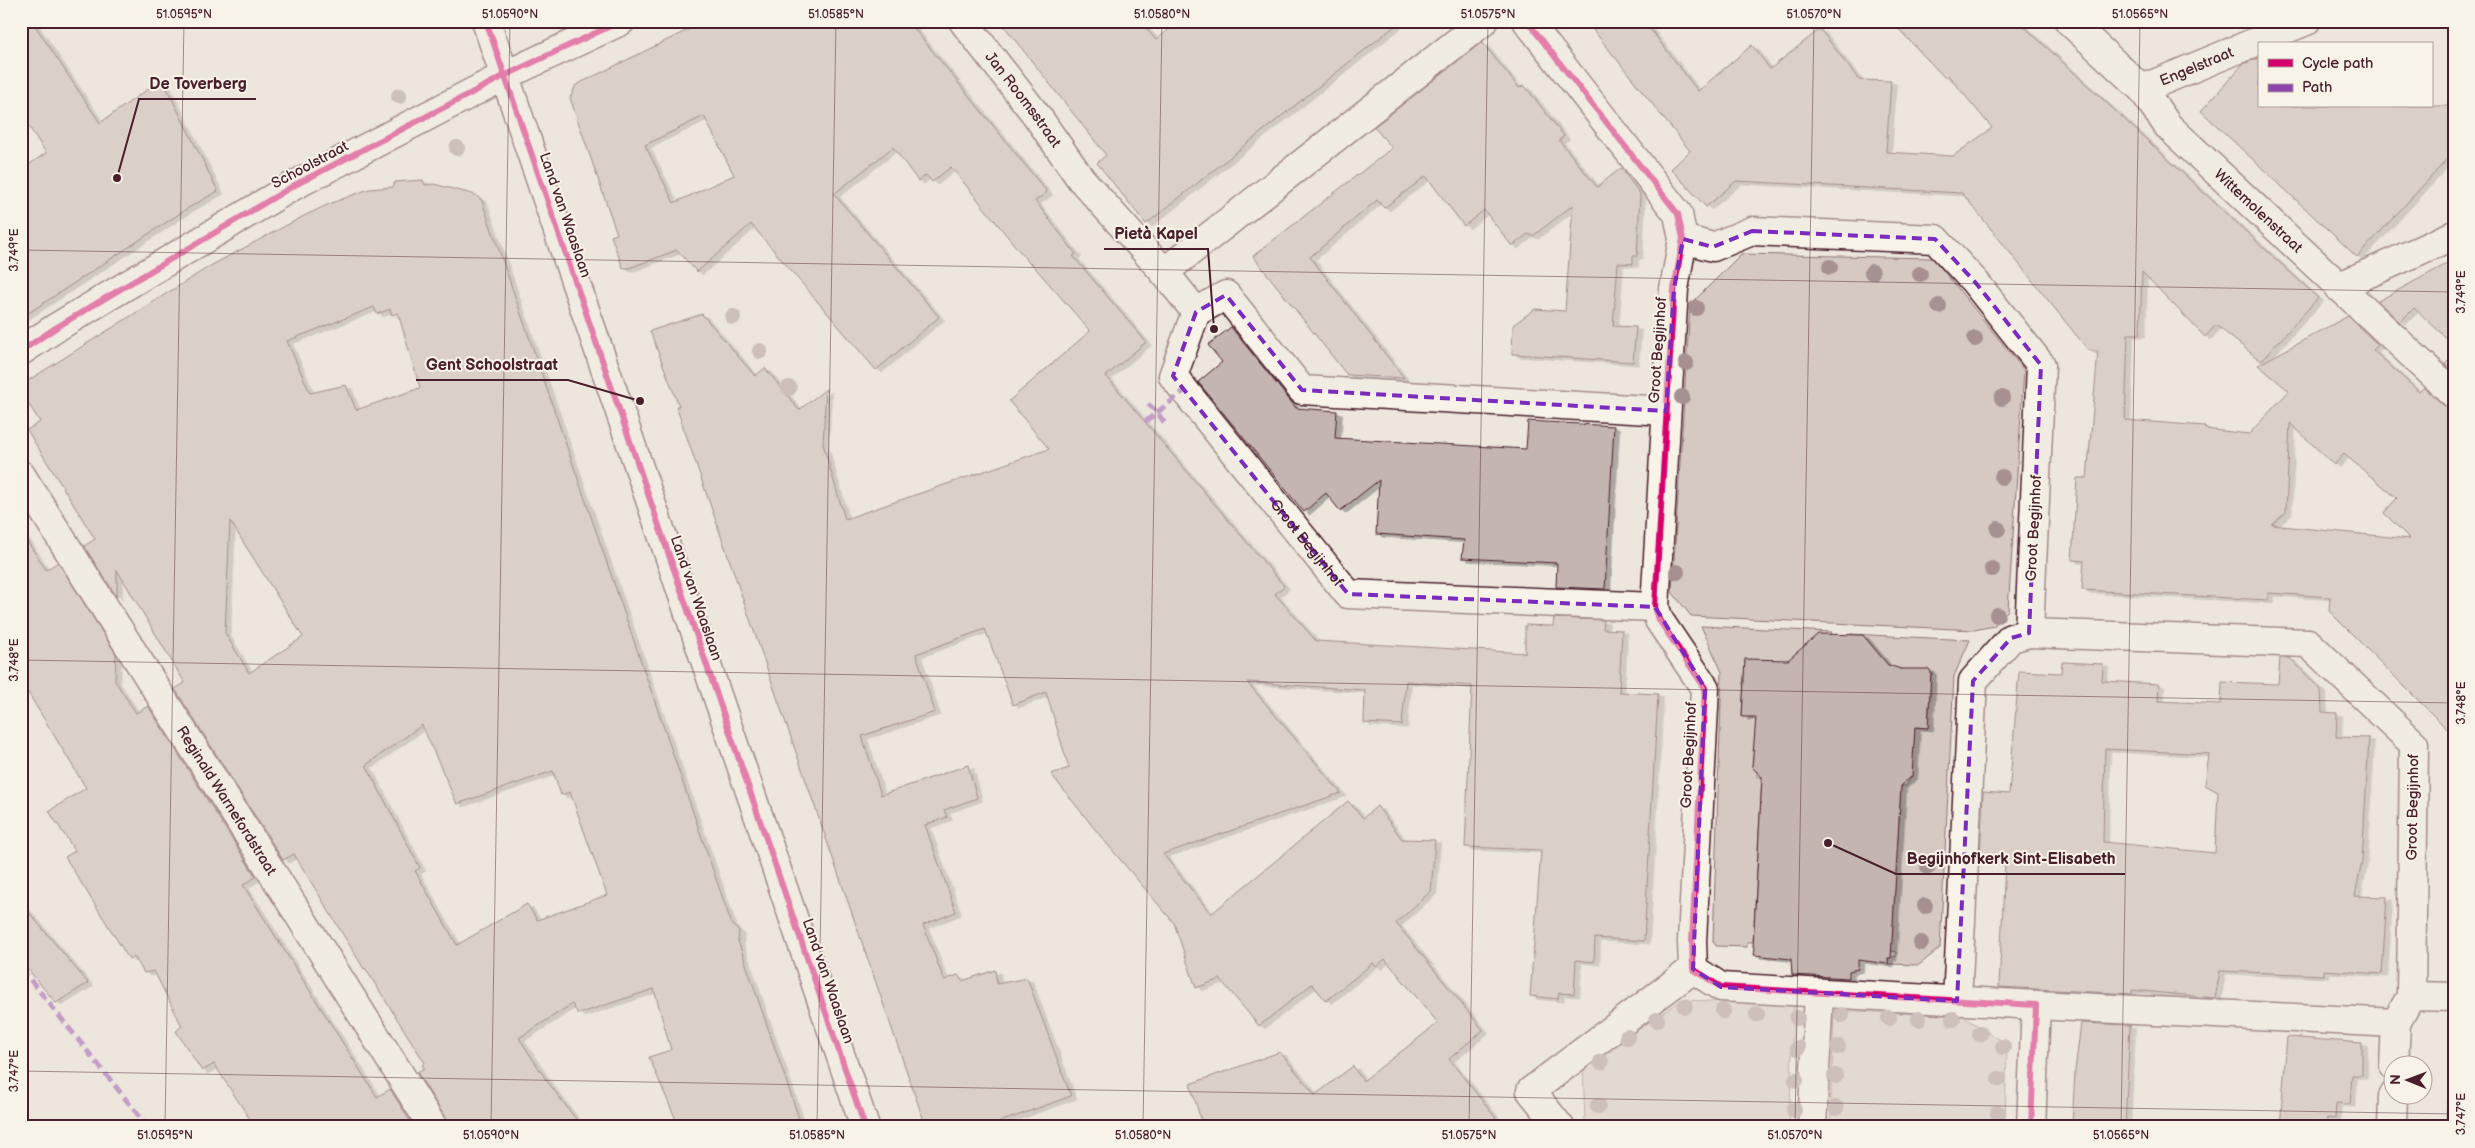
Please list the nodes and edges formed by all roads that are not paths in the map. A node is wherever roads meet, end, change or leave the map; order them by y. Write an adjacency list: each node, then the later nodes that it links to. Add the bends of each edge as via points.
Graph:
1 (486, 21): 8 (street, Land van Waaslaan)
2 (621, 21): 8 (street, Schoolstraat)
3 (963, 21): 12 (street, Jan Roomsstraat, via 1037,116 1080,179)
4 (1484, 21): 12 (street)
5 (1527, 21): 11 (street, Groot Begijnhof, via 1678,214)
6 (2069, 21): 9 (street, Wittemolenstraat)
7 (2306, 21): 9 (street, Engelstraat)
8 (504, 76): 15 (street, Schoolstraat, via 293,186); 31 (street, Land van Waaslaan)
9 (2142, 88): 13 (street, Wittemolenstraat, via 2168,126)
10 (2454, 235): 13 (street)
11 (1682, 240): 17 (street, Groot Begijnhof, via 1674,289); 20 (street, Groot Begijnhof, via 1713,247 1752,231 1935,239 1975,282 2041,365)
12 (1164, 272): 14 (street)
13 (2338, 287): 16 (street, Wittemolenstraat)
14 (1196, 312): 17 (street, Groot Begijnhof, via 1226,295 1302,390); 19 (street, Groot Begijnhof, via 1173,376 1348,594)
15 (21, 351)
16 (2454, 394)
17 (1666, 411): 19 (street, Groot Begijnhof)
18 (21, 475): 30 (street, Reginald Warnefordstraat)
19 (1655, 607): 21 (street, Groot Begijnhof, via 1659,620 1705,688)
20 (2029, 633): 23 (street, Groot Begijnhof, via 2308,643 2414,744); 25 (street, Groot Begijnhof, via 2011,638 1973,681)
21 (1693, 969): 22 (street, via 1721,987); 32 (street, via 1531,1091)
22 (1819, 994): 25 (street); 33 (street)
23 (2410, 996): 24 (street); 27 (street, Groot Begijnhof)
24 (2454, 997)
25 (1957, 1001): 26 (street)
26 (2036, 1005): 27 (street); 34 (street)
27 (2396, 1024): 28 (street, Groot Begijnhof)
28 (2394, 1056)
29 (2393, 1106): 35 (street)
30 (433, 1127)
31 (865, 1127)
32 (1560, 1127)
33 (1812, 1127)
34 (2031, 1127)
35 (2392, 1127)

